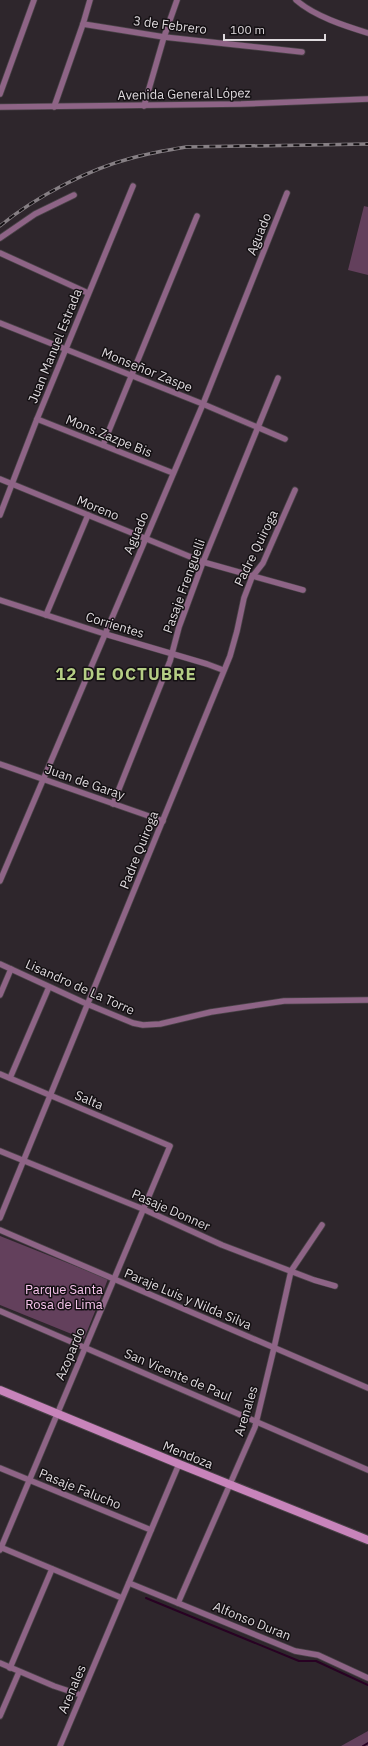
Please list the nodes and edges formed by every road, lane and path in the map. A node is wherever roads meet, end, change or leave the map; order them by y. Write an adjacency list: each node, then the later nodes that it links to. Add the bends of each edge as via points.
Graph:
1 (34, 0): 9 (street)
2 (90, 0): 5 (street)
3 (177, 0): 7 (street)
4 (296, 0): 6 (street, via 347,27)
5 (83, 24): 7 (street, 3 de Febrero); 13 (street)
6 (368, 33)
7 (164, 37): 8 (street, 3 de Febrero); 11 (street)
8 (302, 52)
9 (0, 94)
10 (368, 99): 11 (street, Avenida General López)
11 (144, 106): 13 (street, Avenida General López)
12 (0, 107): 13 (street, Avenida General López)
13 (54, 107)
14 (133, 186): 20 (street, Juan Manuel Estrada)
15 (287, 193): 25 (street, Aguado)
16 (74, 195): 18 (street, via 35,214)
17 (197, 216): 23 (street)
18 (0, 238)
19 (0, 252): 20 (street)
20 (88, 293): 22 (street, Juan Manuel Estrada)
21 (0, 324): 22 (street, Monseñor Zaspe)
22 (65, 350): 23 (street, Monseñor Zaspe); 26 (street, Juan Manuel Estrada)
23 (131, 376): 25 (street, Monseñor Zaspe); 29 (street)
24 (278, 378): 27 (street, Pasaje Frenguelli)
25 (203, 404): 27 (street, Monseñor Zaspe); 30 (street, Aguado)
26 (37, 419): 29 (street, Mons.Zazpe Bis); 32 (street, Juan Manuel Estrada)
27 (258, 428): 28 (street, Monseñor Zaspe); 37 (street, Pasaje Frenguelli)
28 (285, 439)
29 (103, 445): 30 (street, Mons.Zazpe Bis)
30 (173, 473): 36 (street, Aguado)
31 (0, 479): 32 (street, Moreno)
32 (13, 485): 34 (street, Juan Manuel Estrada); 35 (street, Moreno)
33 (295, 490): 38 (street, Padre Quiroga, via 263,564)
34 (0, 515)
35 (88, 515): 36 (street, Moreno); 41 (street)
36 (145, 539): 37 (street, Moreno); 42 (street, Aguado)
37 (203, 562): 38 (street, Moreno); 43 (street, Pasaje Frenguelli)
38 (252, 577): 39 (street, Moreno); 44 (street, Padre Quiroga, via 244,598 238,631)
39 (303, 590)
40 (0, 600): 41 (street, Corrientes)
41 (46, 615): 42 (street, Corrientes)
42 (105, 634): 43 (street, Corrientes); 46 (street, Aguado)
43 (172, 654): 44 (street, Corrientes); 47 (street, Pasaje Frenguelli)
44 (224, 670): 48 (street, Padre Quiroga)
45 (0, 764): 46 (street, Juan de Garay)
46 (43, 779): 47 (street, Juan de Garay); 49 (street, Aguado)
47 (113, 804): 48 (street, Juan de Garay)
48 (163, 821): 55 (street, Padre Quiroga)
49 (0, 881)
50 (0, 964): 51 (street, Lisandro de La Torre)
51 (11, 969): 52 (street, Lisandro de La Torre); 53 (street)
52 (49, 987): 55 (street, Lisandro de La Torre); 57 (street)
53 (0, 995)
54 (368, 1000): 55 (street, Lisandro de La Torre, via 284,1001 212,1012 151,1026 133,1023)
55 (87, 1004): 58 (street, Padre Quiroga)
56 (0, 1074): 57 (street, Salta)
57 (10, 1078): 58 (street, Salta)
58 (51, 1095): 59 (street, Salta); 61 (street, Padre Quiroga)
59 (170, 1146): 62 (street, Azopardo)
60 (0, 1151): 61 (street, Pasaje Donner)
61 (23, 1161): 62 (street, Pasaje Donner); 63 (street, Padre Quiroga)
62 (143, 1210): 66 (street, Pasaje Donner, via 222,1245); 67 (street, Azopardo)
63 (0, 1218)
64 (322, 1224): 66 (street, Arenales)
65 (0, 1230): 67 (street, Paraje Luis y Nilda Silva)
66 (291, 1271): 68 (street, Pasaje Donner); 71 (street, Arenales)
67 (114, 1278): 70 (street, Azopardo); 71 (street, Paraje Luis y Nilda Silva)
68 (335, 1286)
69 (0, 1311): 70 (street, San Vicente de Paul)
70 (85, 1347): 74 (street, Azopardo); 75 (street, San Vicente de Paul)
71 (274, 1348): 72 (street, Paraje Luis y Nilda Silva); 75 (street, Arenales)
72 (368, 1388)
73 (0, 1390): 74 (street, Mendoza)
74 (57, 1414): 76 (street, Mendoza); 79 (street, Azopardo)
75 (257, 1421): 78 (street, San Vicente de Paul); 80 (street, Arenales)
76 (179, 1464): 80 (street, Mendoza); 81 (street, Arenales)
77 (0, 1468): 79 (street, Pasaje Falucho)
78 (368, 1470)
79 (29, 1480): 81 (street, Pasaje Falucho); 83 (street, Azopardo)
80 (229, 1485): 82 (street, Mendoza); 87 (street, Arenales)
81 (151, 1530): 85 (street, Arenales)
82 (368, 1540)
83 (0, 1548): 84 (street)
84 (52, 1569): 86 (street); 89 (street)
85 (129, 1583): 86 (street, Arenales); 87 (street, Alfonso Duran)
86 (122, 1598): 92 (street, Arenales)
87 (178, 1603): 91 (street, Alfonso Duran, via 295,1651 318,1655)
88 (0, 1663): 89 (street)
89 (10, 1668): 90 (street)
90 (19, 1672): 92 (street); 93 (street)
91 (368, 1678)
92 (82, 1694): 94 (street, Arenales)
93 (0, 1716)
94 (60, 1746)

